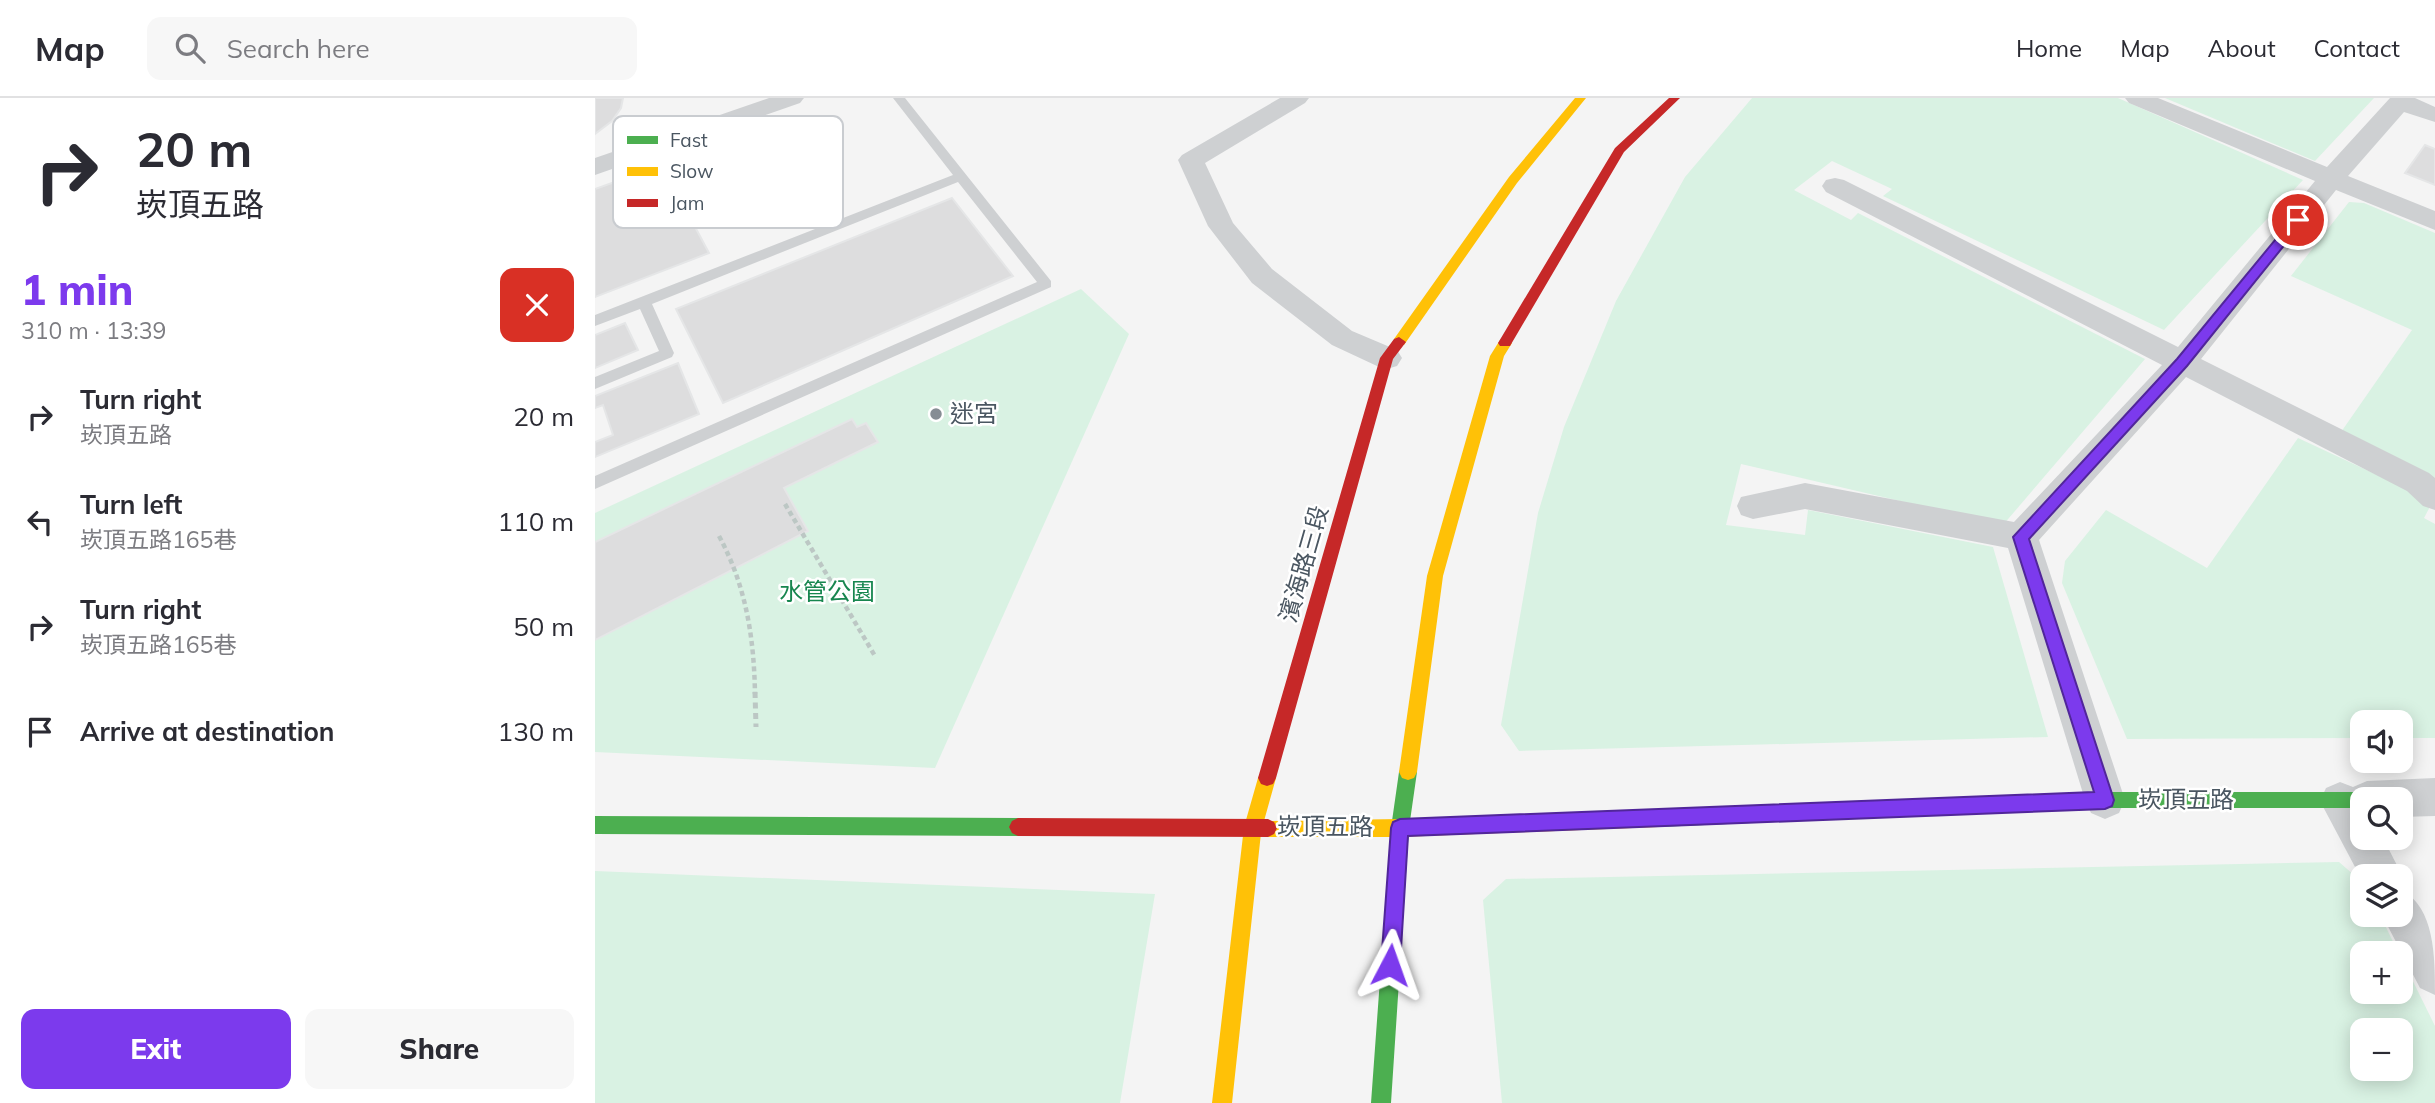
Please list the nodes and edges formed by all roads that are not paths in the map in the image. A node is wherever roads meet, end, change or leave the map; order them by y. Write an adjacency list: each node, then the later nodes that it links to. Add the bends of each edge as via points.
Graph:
1 (792, 98): 9 (street)
2 (899, 98): 12 (lane)
3 (1297, 98): 20 (street, via 1191,160 1221,226 1262,276 1342,338)
4 (1581, 98): 20 (street, 濱海路三段, via 1513,180)
5 (1675, 98): 33 (street, via 1619,150 1497,356 1435,576)
6 (2137, 98): 13 (street)
7 (2401, 100): 8 (street); 13 (street)
8 (2435, 115)
9 (741, 116)
10 (613, 161): 11 (street)
11 (595, 167)
12 (961, 176): 16 (lane); 23 (lane, via 1046,284)
13 (2331, 179): 15 (street); 21 (street)
14 (1835, 186): 21 (street)
15 (2435, 221)
16 (843, 223)
17 (831, 228): 18 (lane)
18 (645, 302): 19 (lane); 22 (lane, via 667,353)
19 (595, 321)
20 (1387, 358): 32 (street, 濱海路三段)
21 (2182, 362): 24 (street, via 2418,482); 26 (street)
22 (595, 383)
23 (595, 483)
24 (2435, 496)
25 (1753, 506): 26 (street, via 1805,496)
26 (2021, 537): 29 (street)
27 (2435, 797): 28 (street, 崁頂五路)
28 (2413, 798)
29 (2105, 800): 30 (street, 崁頂五路); 33 (street, 崁頂五路)
30 (2350, 800)
31 (595, 825): 32 (street, 崁頂五路)
32 (1253, 827): 33 (street, 崁頂五路); 36 (street, 濱海路三段)
33 (1400, 828): 37 (street)
34 (2410, 927): 35 (street)
35 (2435, 973)
36 (1222, 1103)
37 (1381, 1103)

